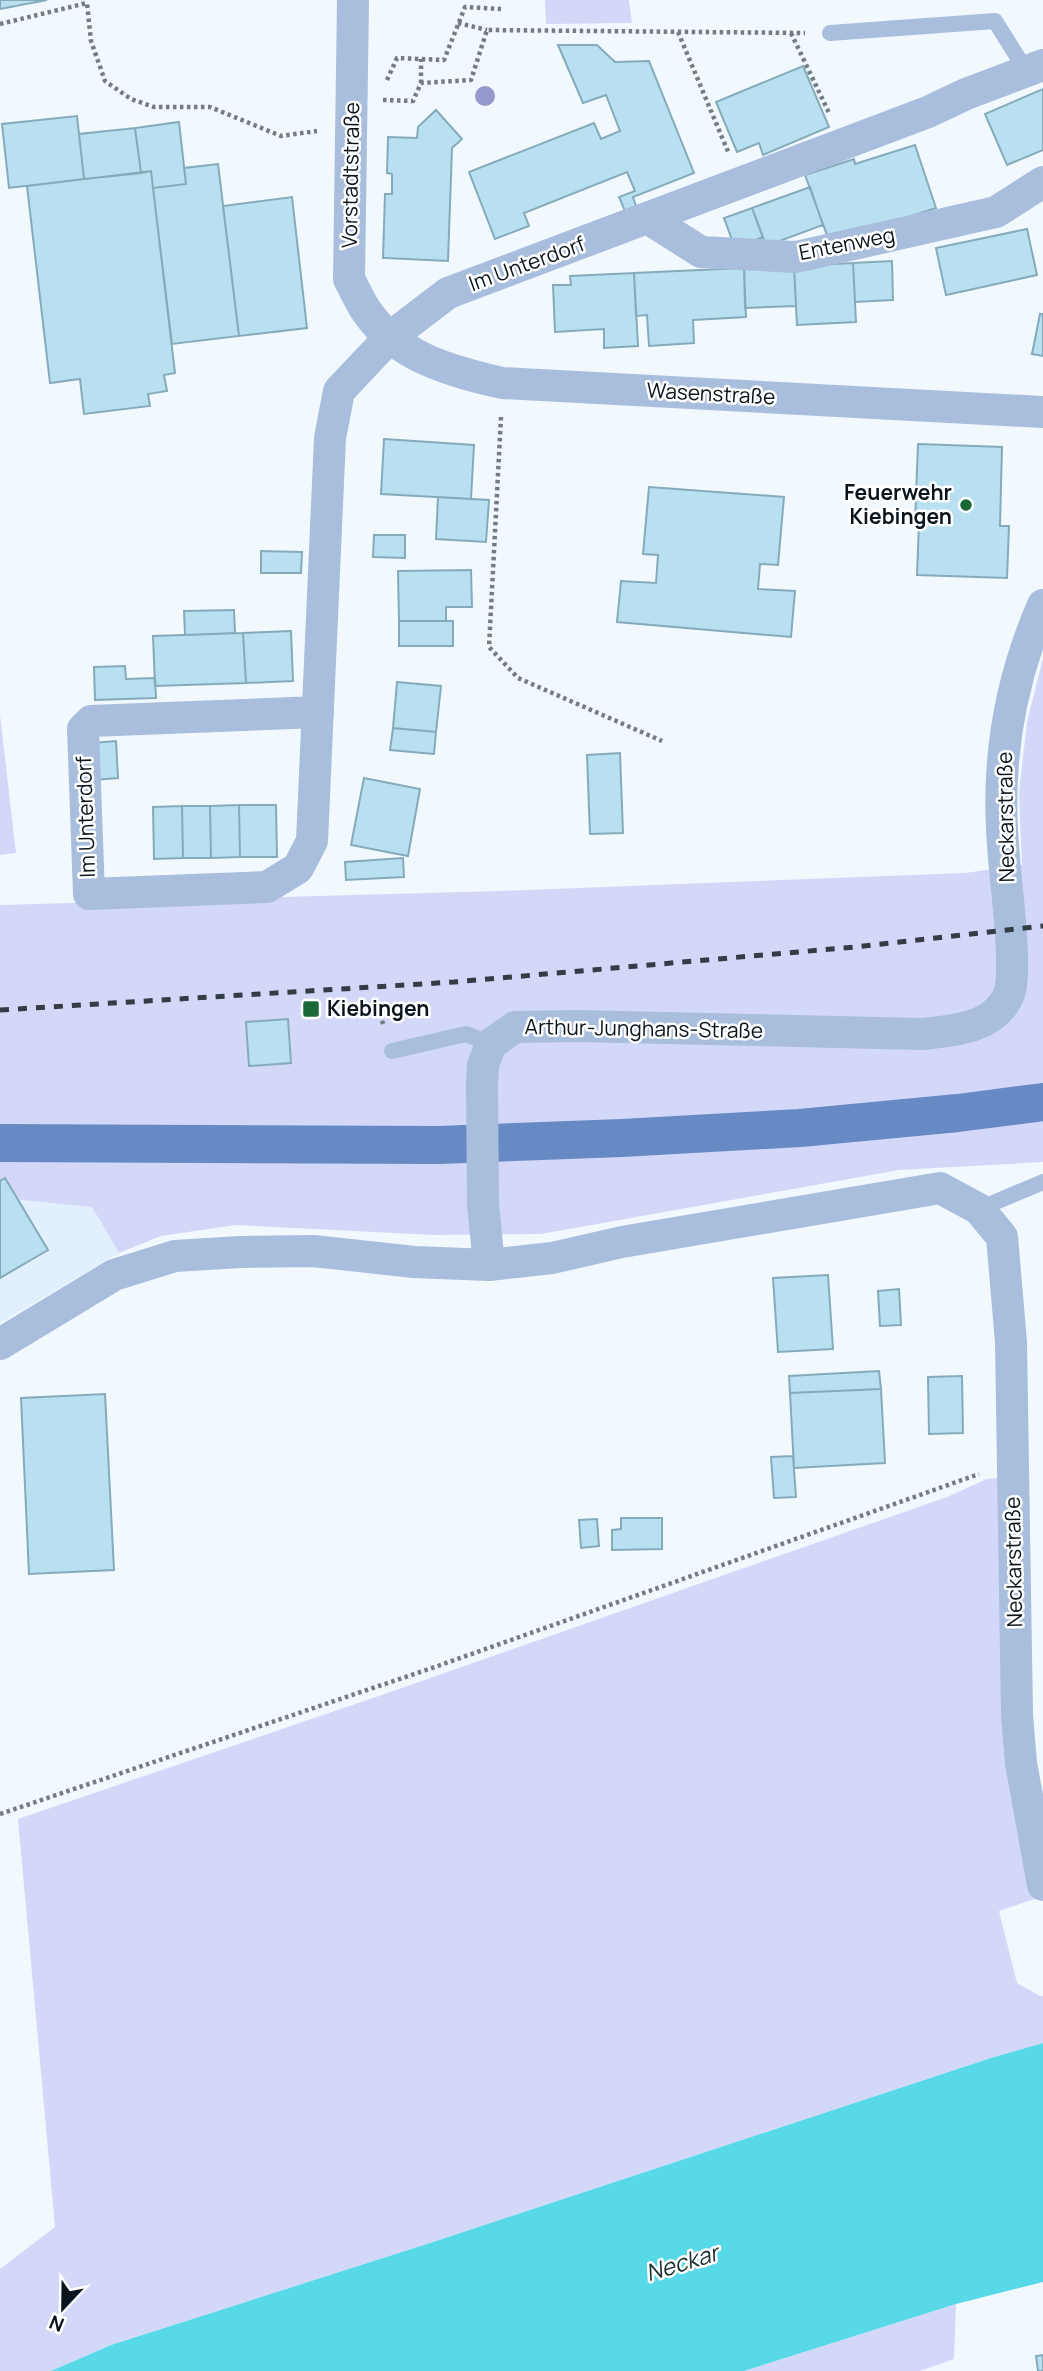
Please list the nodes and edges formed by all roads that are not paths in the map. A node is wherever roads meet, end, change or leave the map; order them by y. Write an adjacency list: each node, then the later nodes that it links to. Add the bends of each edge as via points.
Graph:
1 (353, 0): 6 (street, Vorstadtstraße, via 349,279 367,312)
2 (830, 33): 3 (lane, via 995,21)
3 (1035, 69): 5 (street, Im Unterdorf)
4 (1043, 182): 5 (street, Entenweg, via 996,212 796,257 701,253)
5 (649, 219): 6 (street, Im Unterdorf, via 448,293)
6 (389, 338): 7 (street, Wasenstraße, via 452,372 502,383); 9 (street, Im Unterdorf, via 339,391 330,438)
7 (1043, 412)
8 (1043, 605): 10 (street, Neckarstraße, via 1015,687 1003,757)
9 (318, 712): 9 (street, Im Unterdorf, via 312,841 298,868 267,887 89,894 83,729 91,721)
10 (1010, 992): 11 (street, Arthur-Junghans-Straße, via 1000,1010 979,1023 922,1034 516,1027)
11 (491, 1044): 12 (lane, via 466,1034); 17 (street, bridge, via 482,1085 483,1204)
12 (392, 1051)
13 (1043, 1102): 14 (main road, via 800,1128 622,1138 439,1145)
14 (0, 1143)
15 (1043, 1182): 16 (lane)
16 (979, 1209): 17 (street, via 940,1188 552,1258); 19 (street, Neckarstraße, via 1002,1237 1011,1342 1017,1715)
17 (489, 1265): 18 (street, via 313,1251 176,1256 114,1275)
18 (0, 1344)
19 (1043, 1885)

